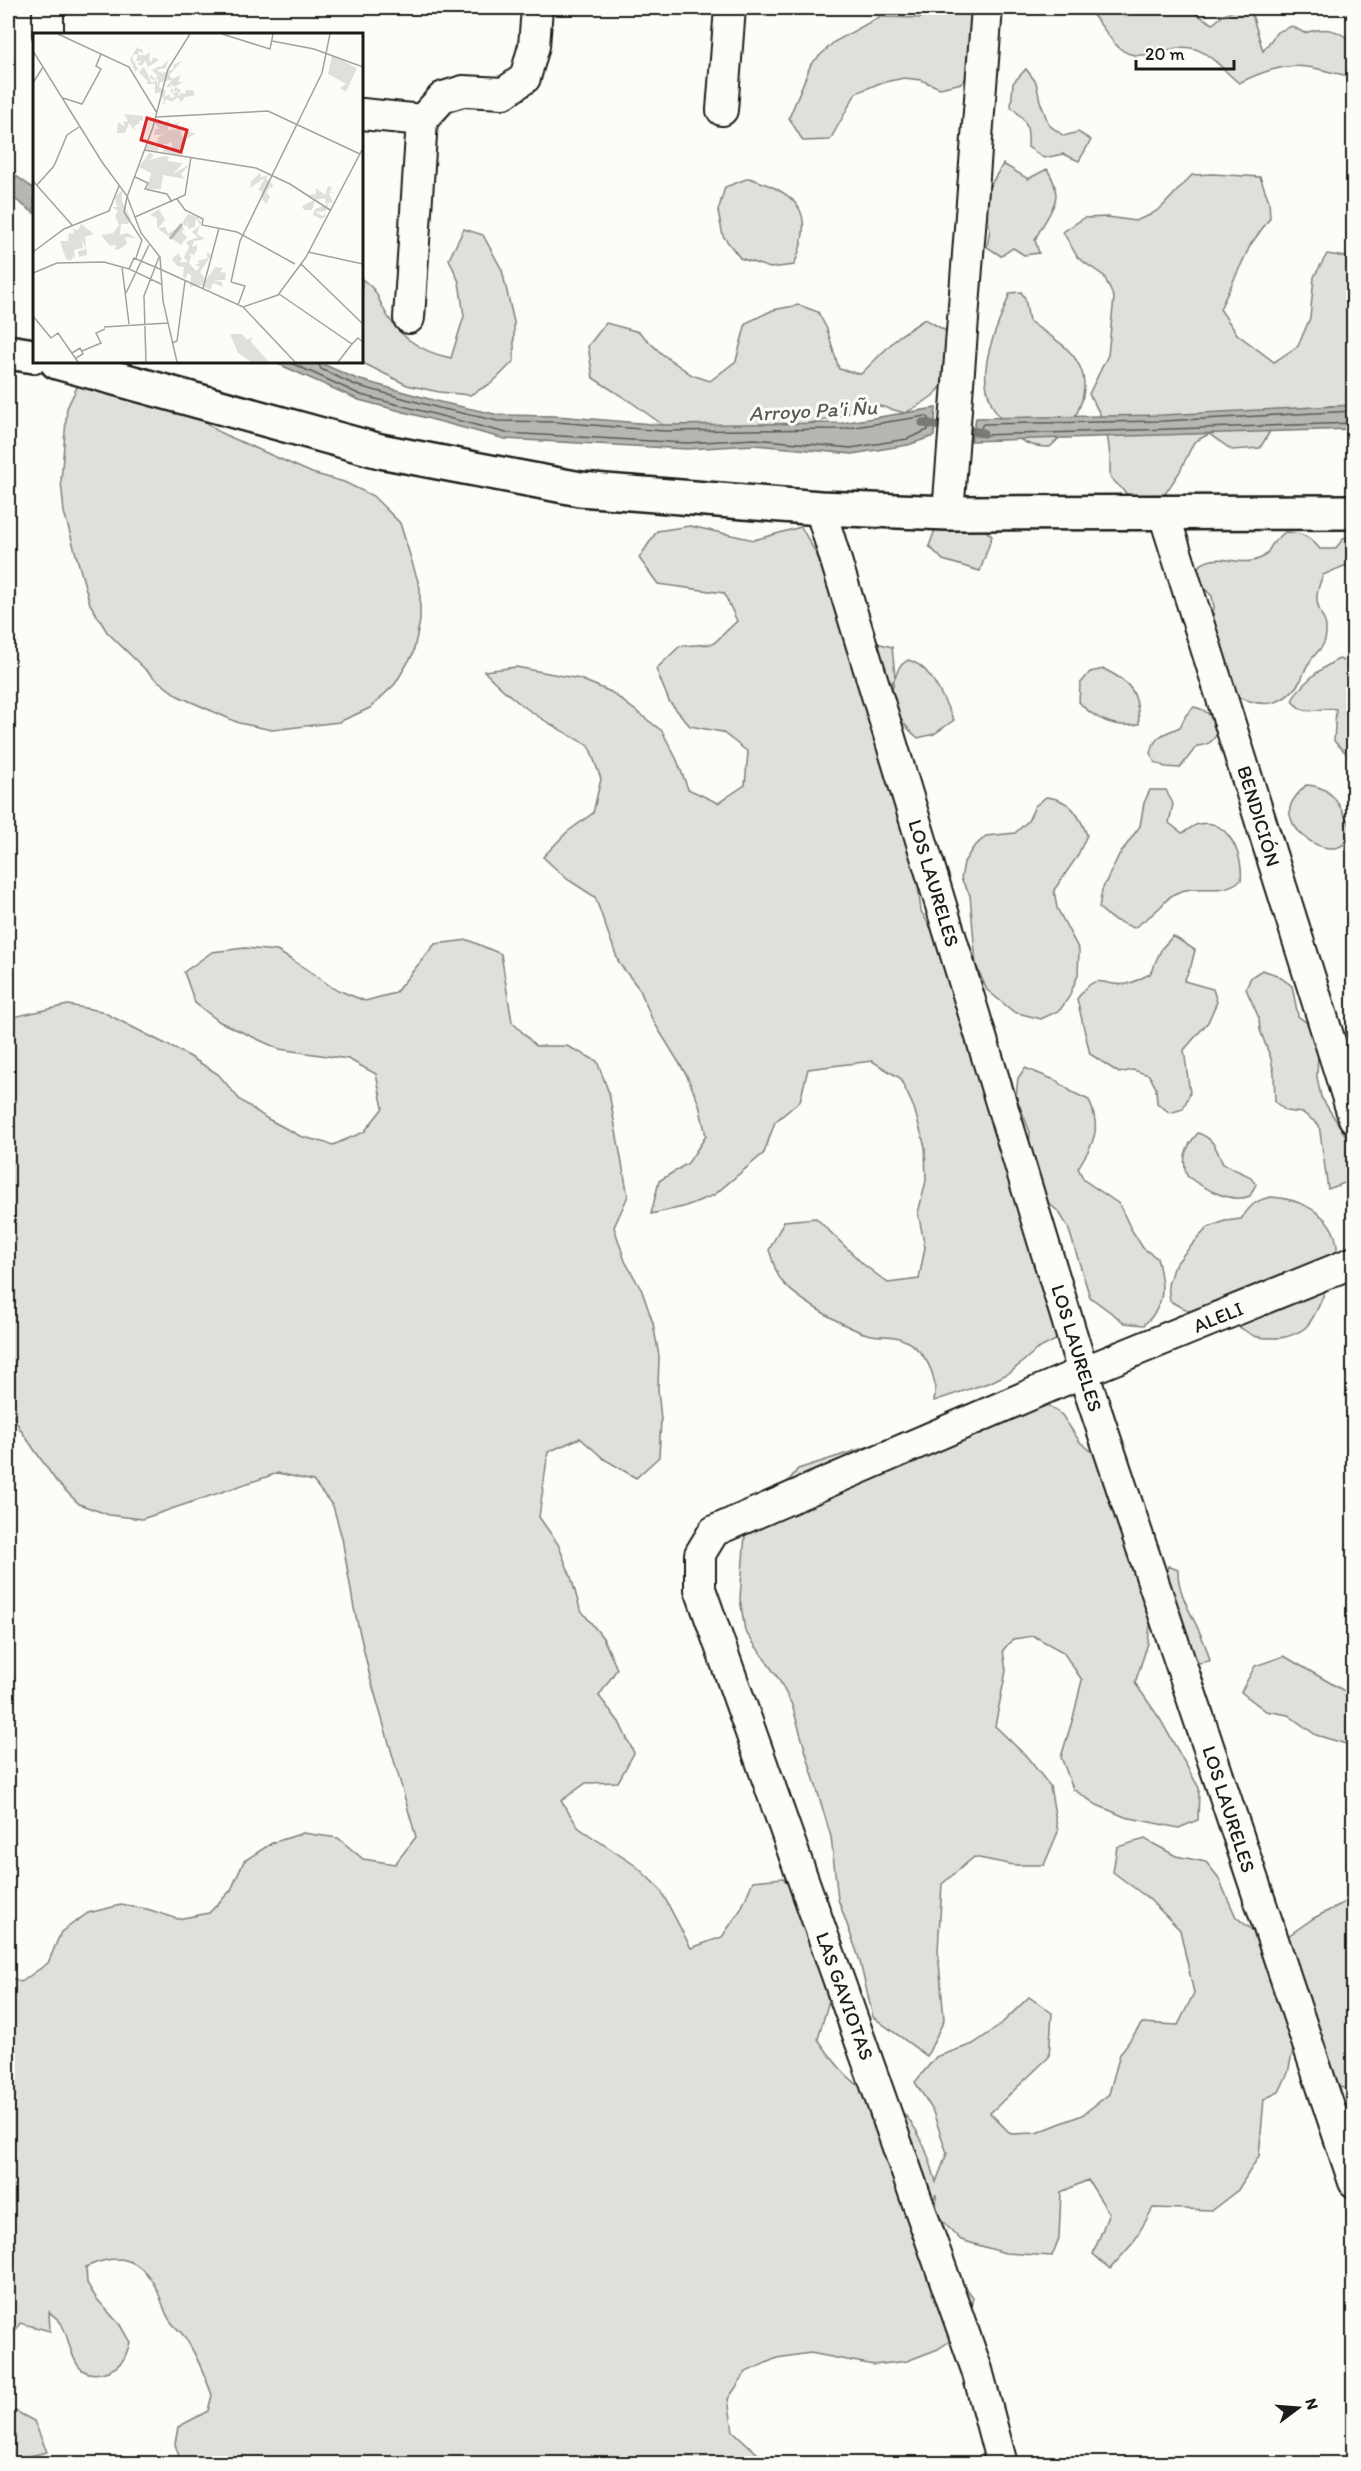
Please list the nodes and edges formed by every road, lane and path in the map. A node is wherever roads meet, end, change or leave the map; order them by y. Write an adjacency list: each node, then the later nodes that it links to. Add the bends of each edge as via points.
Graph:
1 (48, 8): 5 (street)
2 (537, 8): 8 (street, via 534,46 525,78 504,93 463,91 443,97)
3 (730, 8): 6 (street)
4 (987, 8): 15 (street)
5 (48, 33)
6 (722, 110)
7 (363, 114): 8 (street)
8 (422, 120): 9 (street)
9 (409, 318)
10 (8, 352): 11 (main road)
11 (33, 356)
12 (61, 363): 13 (main road, via 380,451 568,487)
13 (820, 508): 15 (main road); 19 (street, LOS LAURELES)
14 (1353, 512): 16 (main road)
15 (948, 513): 16 (main road)
16 (1164, 514): 17 (street, BENDICIÓN)
17 (1353, 1118)
18 (1353, 1262): 19 (street, ALELI)
19 (1083, 1372): 20 (street, ALELI); 21 (street, LOS LAURELES)
20 (714, 1531): 22 (street, LAS GAVIOTAS, via 700,1554 700,1589 977,2370)
21 (1353, 2177)
22 (1002, 2463)

